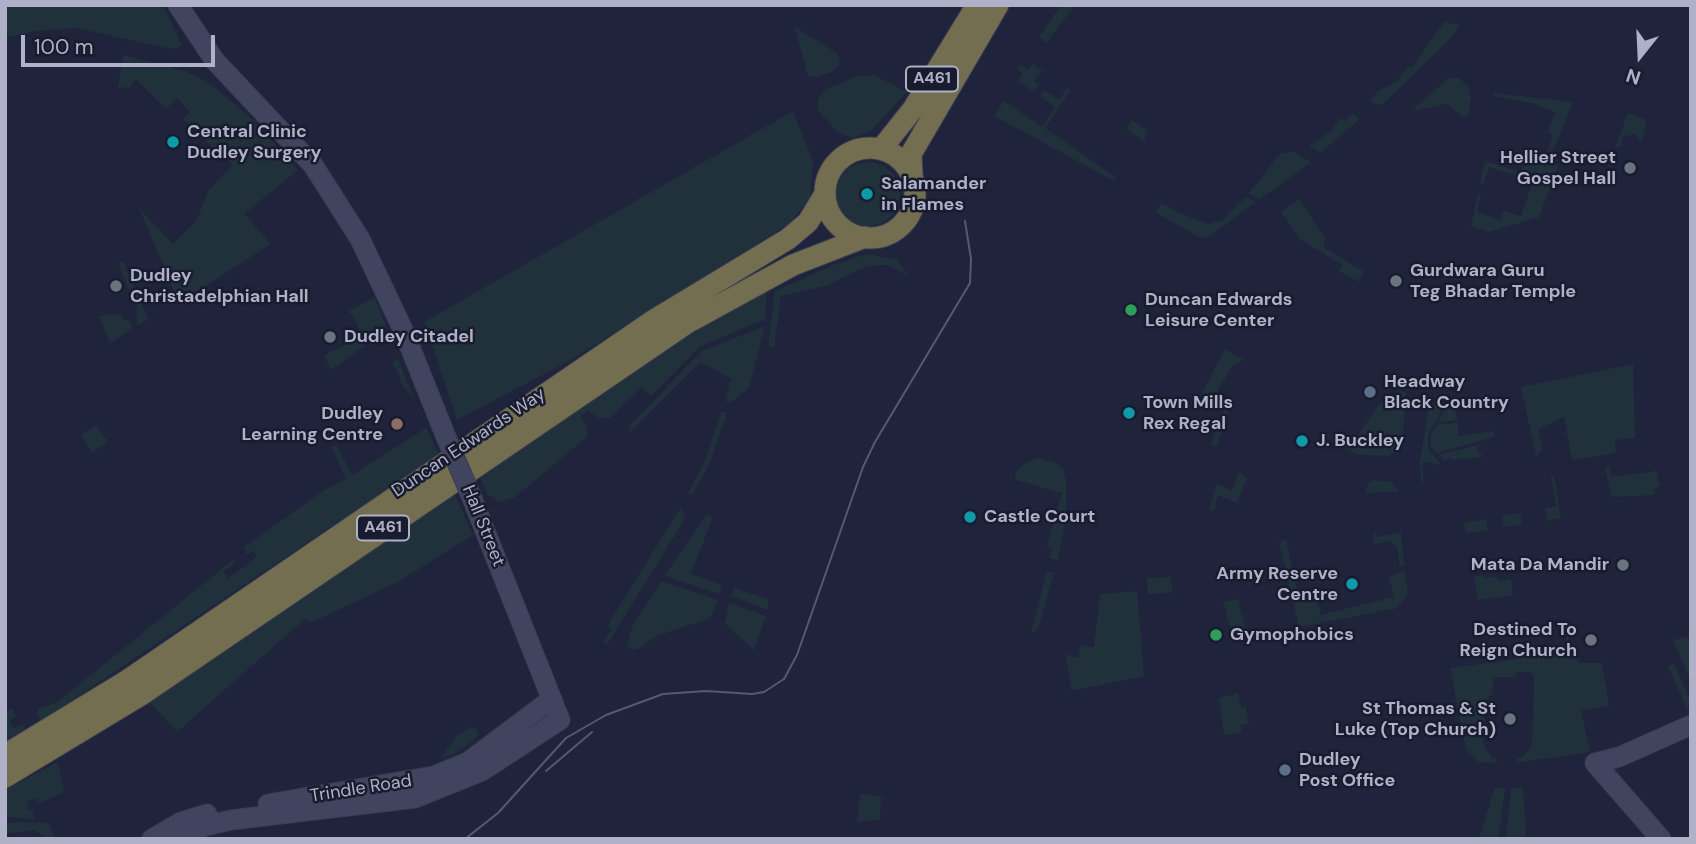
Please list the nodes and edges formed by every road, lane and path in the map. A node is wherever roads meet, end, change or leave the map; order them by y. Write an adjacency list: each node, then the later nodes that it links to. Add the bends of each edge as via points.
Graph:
1 (178, 5): 8 (main road, Hall Street, bridge, via 215,61 313,165 360,239 404,332)
2 (977, 5): 4 (highway, A461, via 913,109)
3 (998, 5): 5 (highway, A461, via 911,154)
4 (882, 148): 5 (highway, via 902,159); 6 (highway, A461, via 855,150 841,159 825,185)
5 (912, 173): 7 (highway, A461, via 916,185 908,219 885,235)
6 (825, 194): 7 (highway, via 827,212 835,224); 11 (highway, Duncan Edwards Way / A461, via 808,222 788,239 654,320 128,680)
7 (865, 237): 12 (highway, Duncan Edwards Way / A461, via 793,265 687,323 141,695)
8 (552, 699): 9 (main road, Hall Street); 13 (main road, Trindle Road, via 468,762 447,771 408,783)
9 (560, 720): 14 (main road, Trindle Road, via 482,771)
10 (1691, 724): 16 (main road, via 1595,764)
11 (5, 755)
12 (5, 777)
13 (317, 797): 14 (main road, via 407,793); 15 (main road, Trindle Road, via 226,809 180,822)
14 (415, 798): 15 (main road, Trindle Road, via 230,820)
15 (163, 838)
16 (1661, 839)

